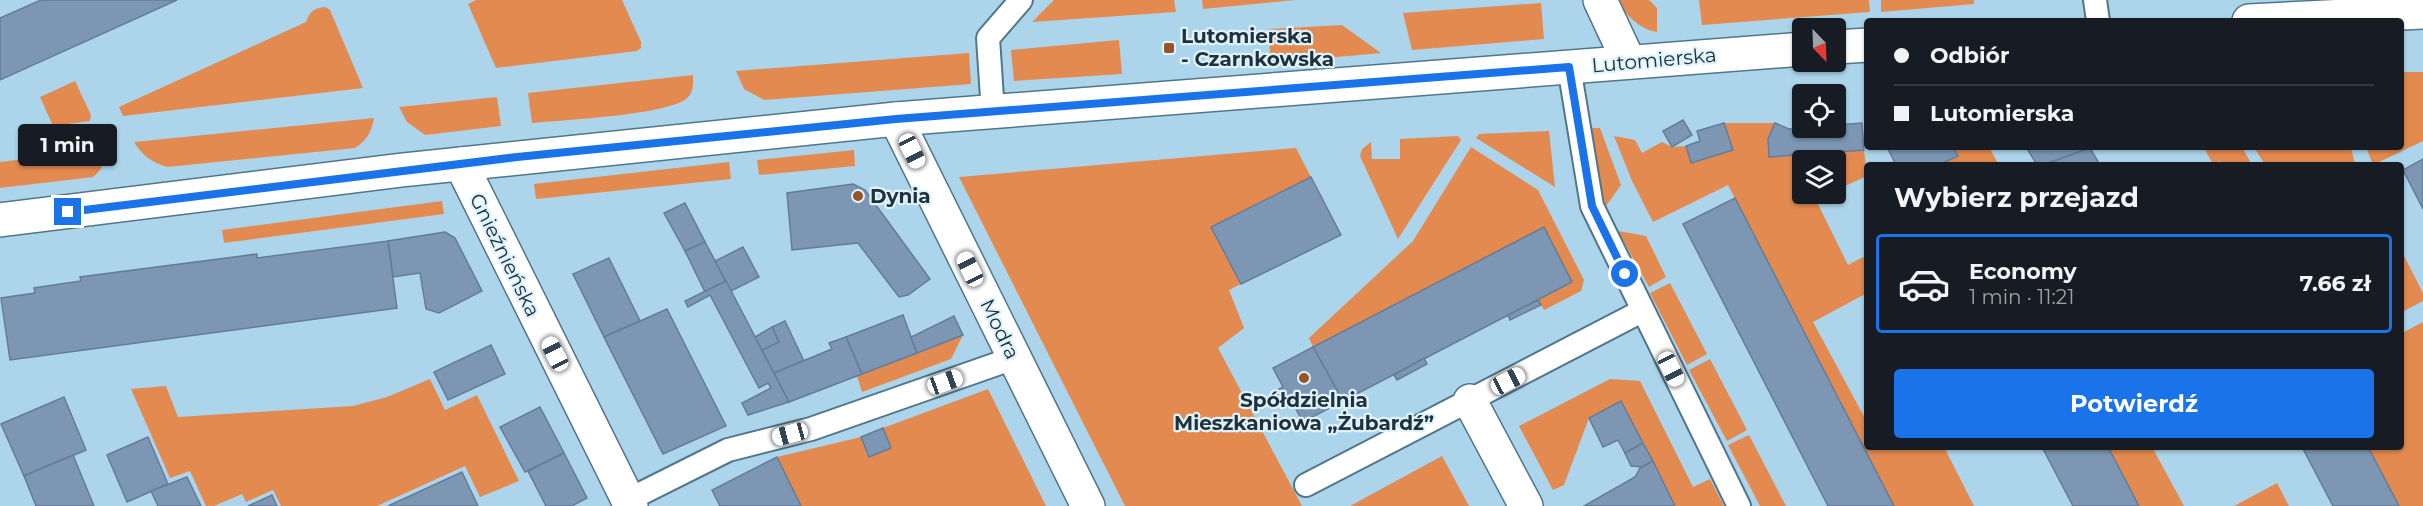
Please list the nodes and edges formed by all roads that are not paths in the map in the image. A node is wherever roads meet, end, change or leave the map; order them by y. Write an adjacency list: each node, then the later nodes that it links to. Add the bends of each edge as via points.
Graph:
1 (1021, 0): 12 (lane, via 988,38)
2 (1600, 0): 10 (main road)
3 (2095, 0): 5 (lane)
4 (2423, 12): 6 (main road)
5 (2098, 18)
6 (2306, 18)
7 (1864, 45): 8 (main road)
8 (1846, 46)
9 (1792, 50): 10 (main road, Lutomierska)
10 (1629, 62): 11 (main road, Lutomierska)
11 (1569, 67): 12 (main road, Lutomierska); 16 (lane, via 1592,206)
12 (993, 113): 13 (main road, Lutomierska)
13 (896, 119): 14 (main road, Lutomierska); 17 (main road, Modra)
14 (461, 164): 15 (main road, Lutomierska); 20 (main road, Gnieźnieńska)
15 (0, 220)
16 (1642, 311): 18 (lane); 23 (lane)
17 (1014, 358): 20 (lane, via 811,429 728,450); 21 (main road, Modra)
18 (1470, 401): 19 (lane); 22 (main road)
19 (1306, 485)
20 (630, 503)
21 (1088, 506)
22 (1526, 506)
23 (1739, 506)

